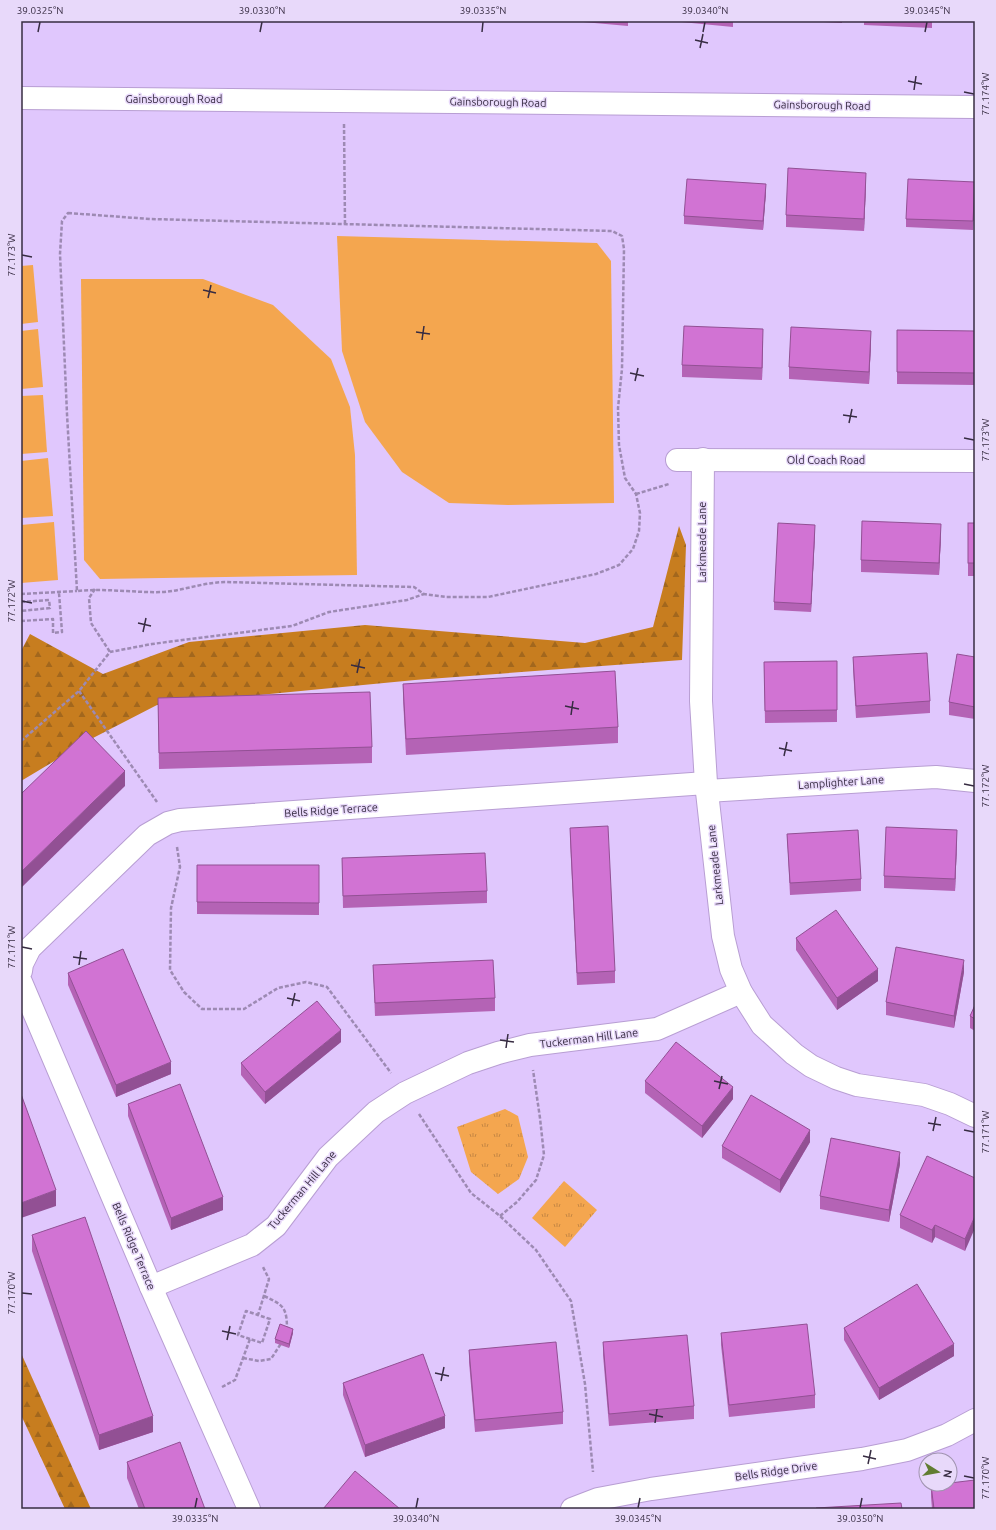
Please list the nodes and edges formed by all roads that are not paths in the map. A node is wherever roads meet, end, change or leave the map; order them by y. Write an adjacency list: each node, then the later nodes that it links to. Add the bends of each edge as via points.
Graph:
1 (21, 98): 2 (street, Gainsborough Road)
2 (975, 107)
3 (703, 459): 4 (street, Old Coach Road); 5 (street, Old Coach Road); 7 (street, Larkmeade Lane, via 701,701)
4 (677, 460)
5 (975, 461)
6 (975, 780): 7 (street, Lamplighter Lane, via 936,777)
7 (707, 787): 8 (street, Bells Ridge Terrace, via 168,823 147,836 30,948); 10 (street, Larkmeade Lane, via 723,936 731,969)
8 (21, 971)
9 (21, 982): 12 (street, Bells Ridge Terrace)
10 (741, 992): 11 (street, Larkmeade Lane, via 762,1025 811,1066 857,1086 924,1095); 12 (street, Tuckerman Hill Lane, via 657,1029 530,1045 498,1053 468,1063 405,1093 376,1112 328,1157 276,1226 252,1245)
11 (975, 1116)
12 (151, 1287): 14 (street, Bells Ridge Terrace)
13 (975, 1420): 15 (street, Bells Ridge Drive, via 947,1435 907,1450 862,1459 651,1489 598,1499)
14 (249, 1509)
15 (572, 1509)

